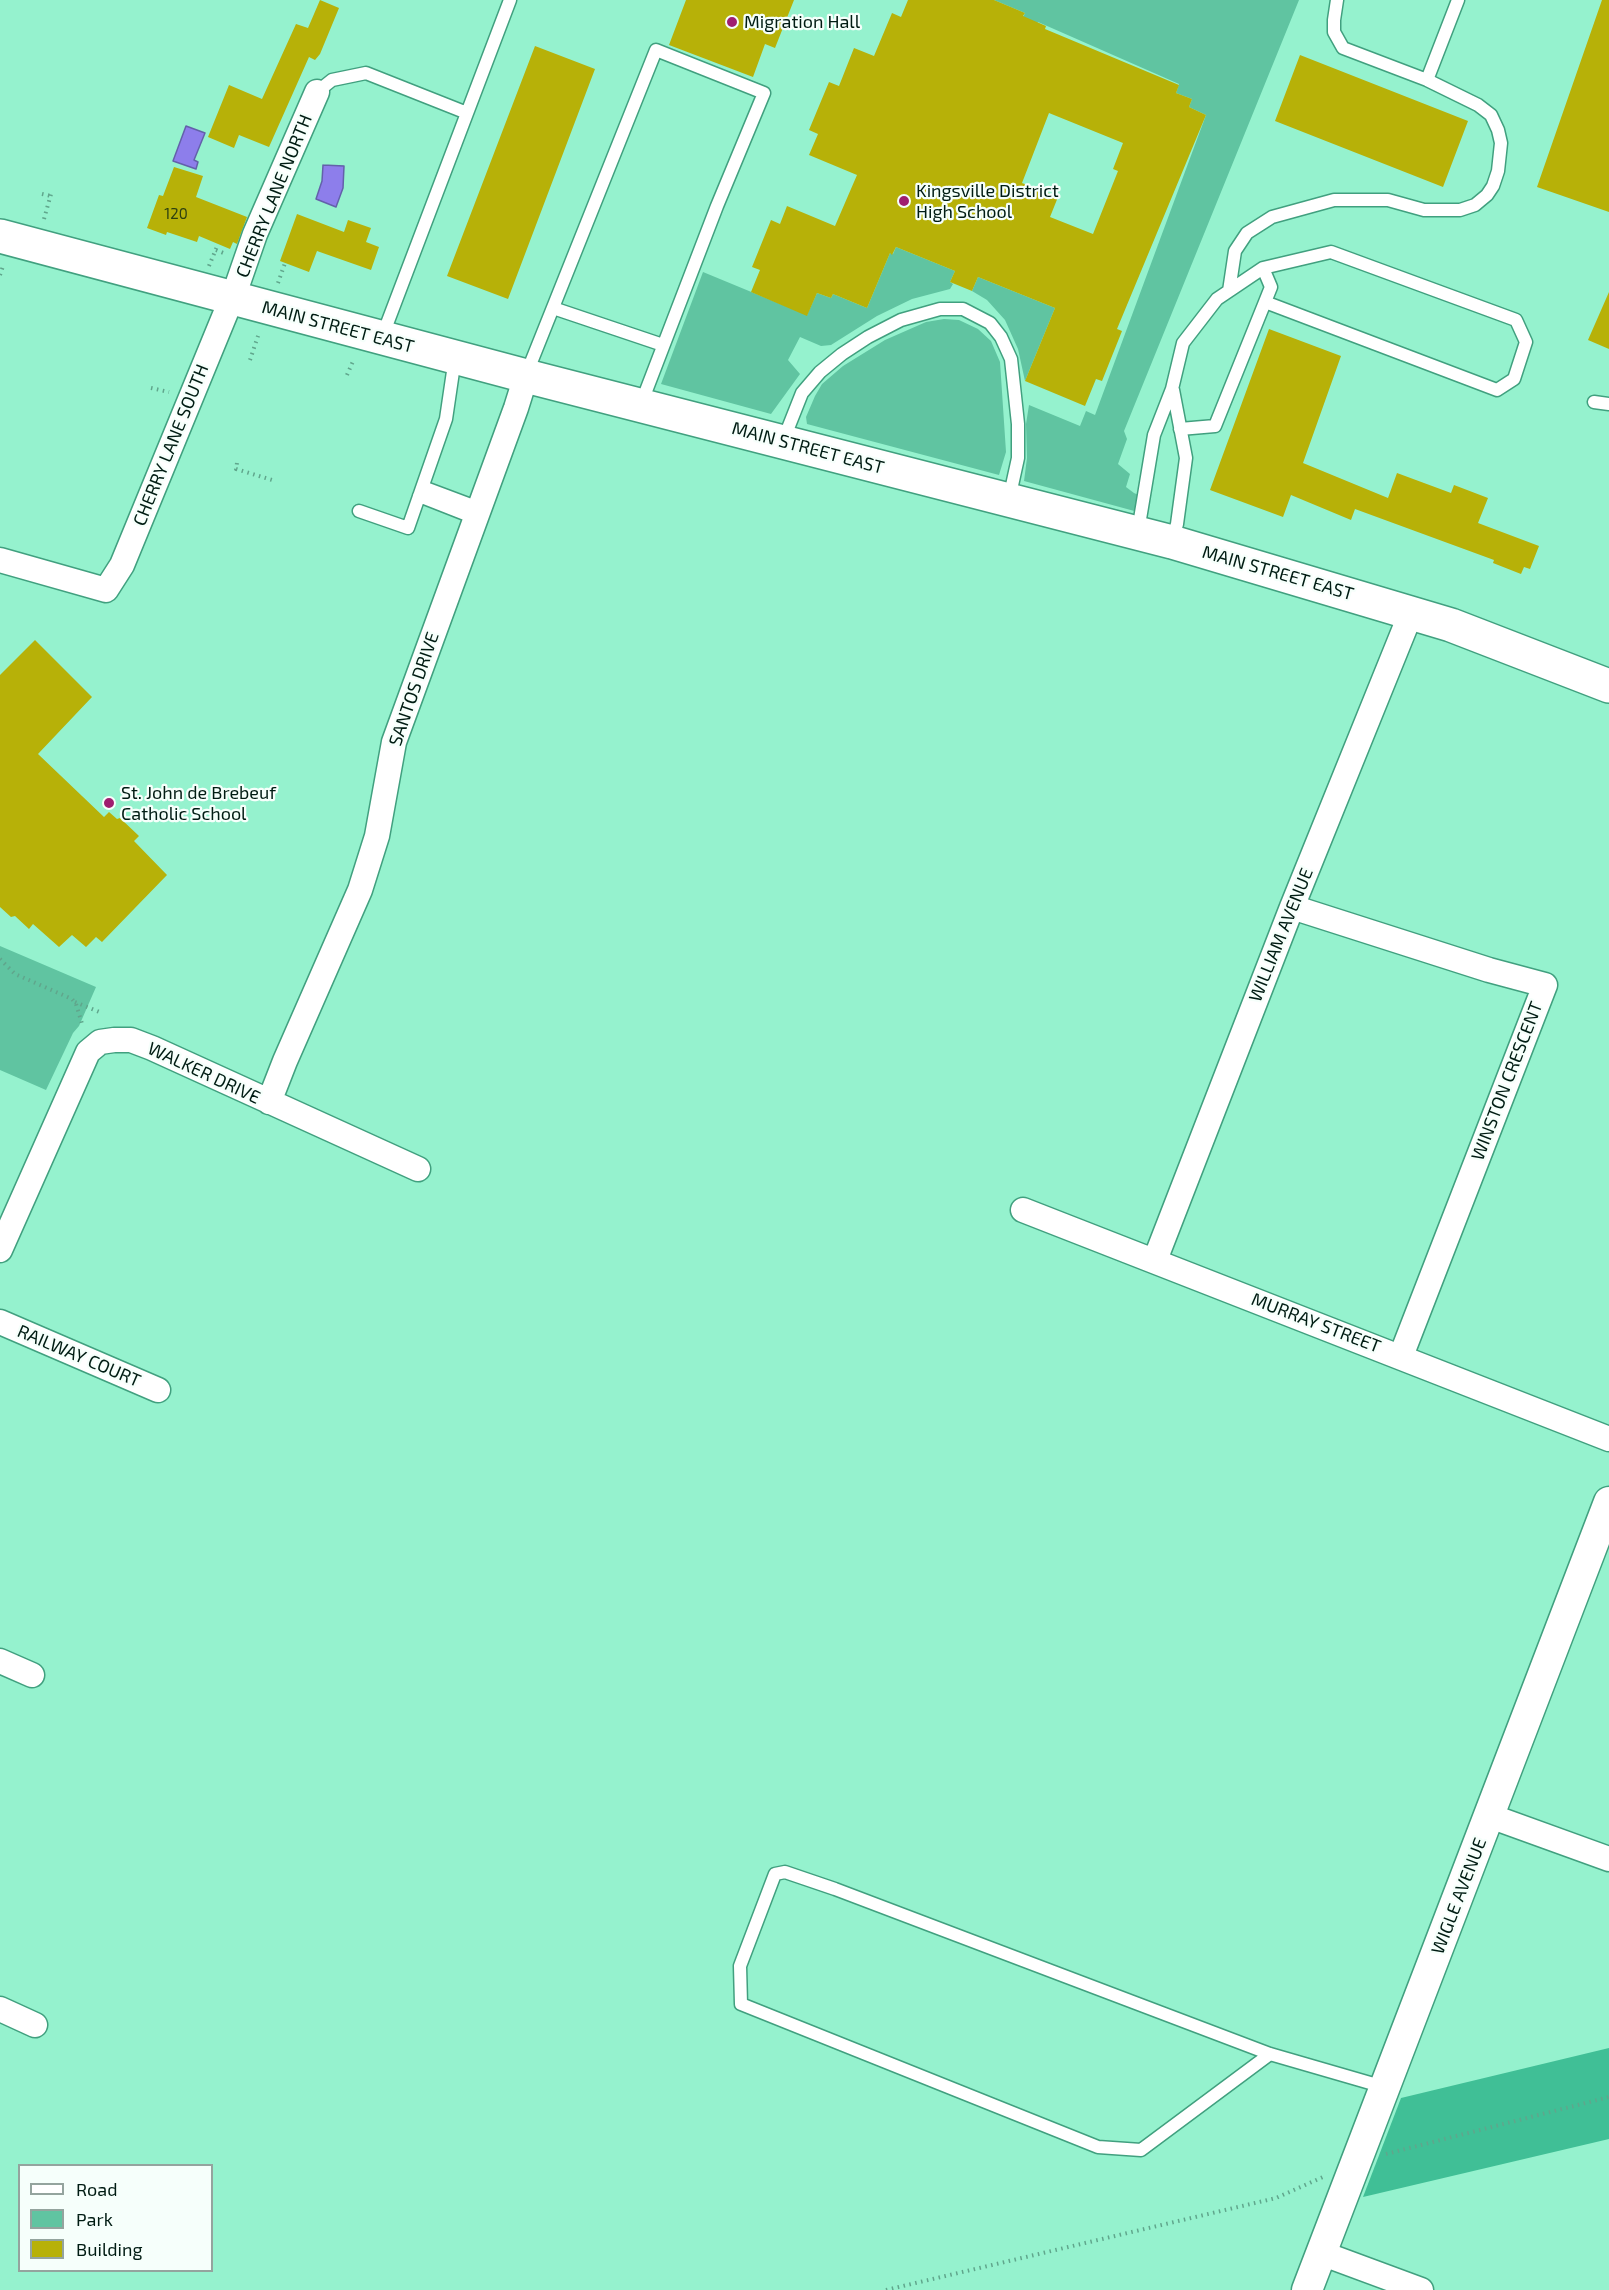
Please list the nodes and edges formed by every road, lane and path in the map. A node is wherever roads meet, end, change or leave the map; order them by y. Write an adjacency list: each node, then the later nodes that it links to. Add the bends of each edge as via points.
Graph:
1 (510, 0): 6 (lane)
2 (1337, 0): 4 (lane, via 1334,32 1343,48)
3 (1458, 0): 4 (lane)
4 (1427, 80): 16 (lane, via 1478,105 1495,122 1501,156 1487,195 1460,210 1424,210 1388,200 1334,200 1272,217 1246,232 1235,251)
5 (317, 92): 6 (lane, via 332,80 366,73); 17 (street, CHERRY LANE NORTH)
6 (467, 113): 21 (lane)
7 (42, 194): 8 (path, via 51,195)
8 (44, 219)
9 (218, 244): 12 (path)
10 (1, 251): 14 (path); 17 (main road, MAIN STREET EAST)
11 (285, 263): 15 (path)
12 (208, 267)
13 (1263, 268): 16 (lane); 18 (lane, via 1271,287); 18 (lane, via 1331,252 1516,320 1526,342 1514,379 1497,390)
14 (0, 275)
15 (277, 286)
16 (1229, 291): 29 (lane, via 1217,299 1183,343)
17 (231, 299): 21 (main road, MAIN STREET EAST); 44 (street, CHERRY LANE SOUTH, via 122,565 106,590)
18 (1265, 302): 34 (lane, via 1215,426)
19 (553, 309): 22 (lane); 22 (lane, via 656,50 764,93); 27 (lane)
20 (259, 333): 25 (path)
21 (382, 339): 23 (main road, MAIN STREET EAST)
22 (663, 345): 33 (lane)
23 (456, 357): 27 (main road, MAIN STREET EAST); 38 (lane, via 446,419)
24 (354, 358): 26 (path)
25 (250, 360)
26 (347, 375)
27 (526, 376): 33 (main road, MAIN STREET EAST); 41 (street, SANTOS DRIVE)
28 (151, 388): 30 (path)
29 (1172, 389): 34 (lane); 42 (lane, via 1154,435)
30 (179, 394)
31 (1594, 402): 32 (lane)
32 (1609, 404)
33 (641, 405): 35 (main road, MAIN STREET EAST)
34 (1180, 429): 43 (lane, via 1186,458)
35 (783, 441): 39 (main road, MAIN STREET EAST); 39 (lane, via 802,393 842,354 901,320 940,309 963,309 990,323 1011,359 1018,458)
36 (237, 463): 37 (path, via 236,469)
37 (272, 480)
38 (421, 492): 40 (lane, via 408,528); 41 (lane)
39 (1008, 500): 42 (main road, MAIN STREET EAST)
40 (359, 511)
41 (477, 513): 52 (street, SANTOS DRIVE, via 394,742 377,836 360,890)
42 (1137, 533): 43 (main road, MAIN STREET EAST)
43 (1172, 542): 45 (main road, MAIN STREET EAST)
44 (0, 560)
45 (1411, 613): 46 (main road, MAIN STREET EAST); 47 (street, WILLIAM AVENUE)
46 (1609, 686)
47 (1292, 907): 56 (street, WILLIAM AVENUE); 58 (street, WINSTON CRESCENT, via 1545,985)
48 (0, 959): 49 (path, via 15,974)
49 (72, 999): 50 (path); 51 (path)
50 (102, 1013)
51 (85, 1030)
52 (269, 1102): 53 (street, WALKER DRIVE); 55 (street, WALKER DRIVE, via 152,1047 130,1040 100,1042 88,1052)
53 (418, 1168)
54 (1023, 1210): 56 (street, MURRAY STREET)
55 (0, 1250)
56 (1155, 1260): 58 (street, MURRAY STREET)
57 (0, 1322): 59 (street, RAILWAY COURT)
58 (1401, 1356): 60 (street, MURRAY STREET)
59 (158, 1390)
60 (1609, 1439)
61 (1609, 1502): 64 (street, WIGLE AVENUE)
62 (0, 1661): 63 (street)
63 (32, 1675)
64 (1490, 1816): 65 (street); 69 (street, WIGLE AVENUE)
65 (1609, 1859)
66 (0, 2009): 67 (street)
67 (35, 2025)
68 (1270, 2054): 68 (lane, via 785,1872 776,1874 740,1965 741,2004 1098,2146 1141,2150); 69 (lane)
69 (1385, 2087): 71 (street, WIGLE AVENUE)
70 (1609, 2097): 71 (path)
71 (1356, 2161): 72 (street, WIGLE AVENUE); 73 (path, via 1276,2198)
72 (1321, 2253): 74 (street, WIGLE AVENUE); 75 (street)
73 (886, 2290)
74 (1307, 2290)
75 (1421, 2290)

